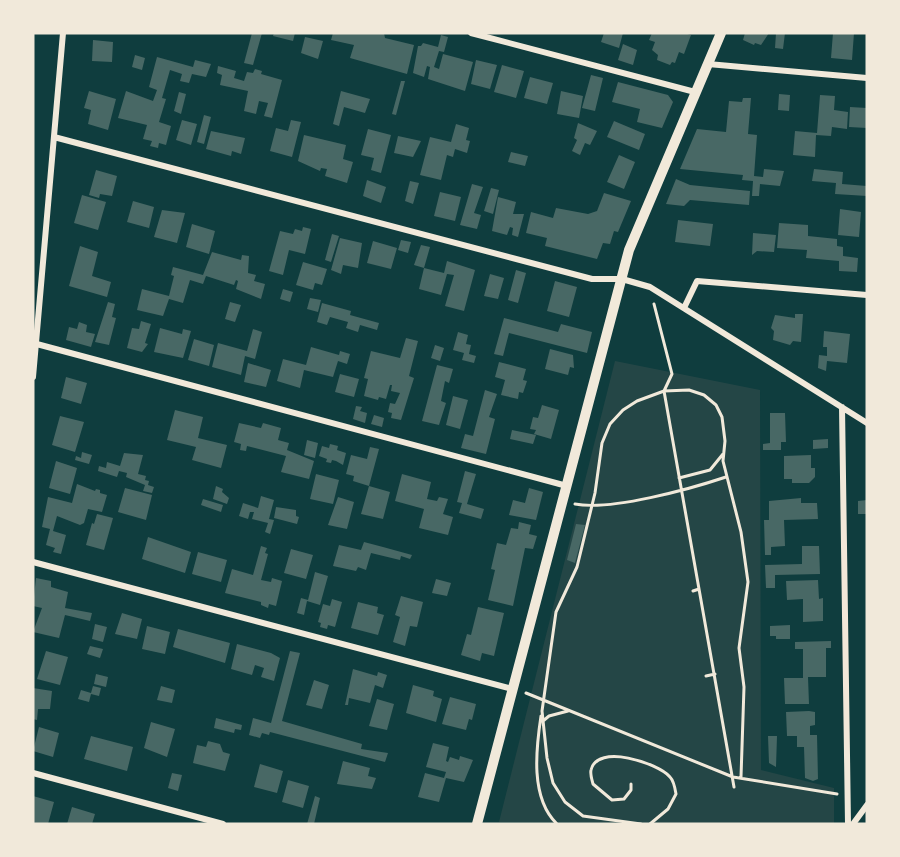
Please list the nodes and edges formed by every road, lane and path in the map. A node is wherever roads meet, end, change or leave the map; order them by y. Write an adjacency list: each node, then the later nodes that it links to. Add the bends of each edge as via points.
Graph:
1 (63, 33): 7 (street)
2 (471, 33): 6 (street)
3 (721, 33): 4 (street)
4 (707, 64): 5 (street); 6 (street)
5 (867, 78)
6 (695, 92): 8 (street, via 629,250)
7 (54, 137): 8 (street, via 592,279); 12 (street)
8 (622, 279): 9 (street); 20 (street)
9 (650, 287): 11 (street); 14 (path, via 672,374)
10 (867, 296): 11 (street, via 697,281)
11 (684, 308): 15 (street)
12 (34, 344): 13 (street); 20 (street)
13 (33, 377)
14 (664, 391): 17 (path, via 689,390 716,405 722,417); 19 (path); 23 (path, via 638,400 610,424 602,443)
15 (842, 407): 16 (street); 39 (street)
16 (867, 423)
17 (724, 452): 18 (path); 19 (path, via 710,470)
18 (726, 477): 21 (path); 36 (path, via 741,532 748,582 739,648 744,687)
19 (679, 478): 21 (path)
20 (567, 486): 22 (street)
21 (682, 491): 23 (path); 25 (path)
22 (563, 500): 23 (path); 29 (street)
23 (590, 506): 30 (path, via 577,567 556,612)
24 (33, 562): 29 (street)
25 (699, 590): 26 (path); 27 (path)
26 (693, 591)
27 (715, 674): 28 (path); 35 (path)
28 (706, 676)
29 (513, 688): 30 (path); 42 (street)
30 (544, 700): 31 (path); 32 (path)
31 (542, 711): 33 (path); 43 (path, via 536,750 541,800)
32 (570, 711): 33 (path); 35 (path)
33 (543, 721): 44 (path, via 553,783 565,802 582,816)
34 (33, 773): 41 (street)
35 (733, 777): 36 (path); 38 (path)
36 (741, 777): 39 (path, via 834,795)
37 (631, 784): 45 (path, via 624,799 612,800 592,784 591,770 606,757 625,757 662,769 673,778 676,794 668,809)
38 (734, 787)
39 (848, 793): 46 (street)
40 (867, 805): 47 (street)
41 (224, 824)
42 (477, 824)
43 (557, 824)
44 (640, 824)
45 (650, 824)
46 (848, 824)
47 (853, 824)

